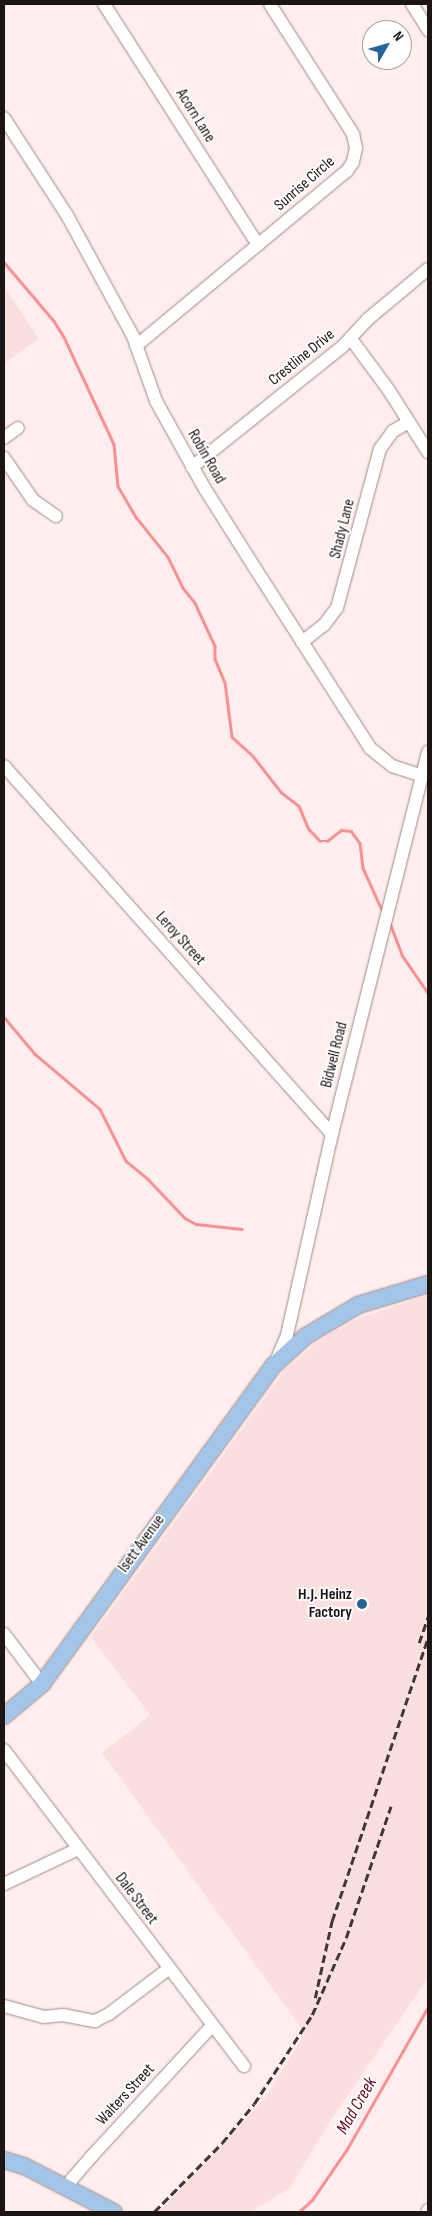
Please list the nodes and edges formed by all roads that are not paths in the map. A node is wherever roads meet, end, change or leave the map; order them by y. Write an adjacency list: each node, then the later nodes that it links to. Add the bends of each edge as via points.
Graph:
1 (104, 4): 6 (street, Acorn Lane)
2 (270, 4): 6 (street, Sunrise Circle, via 353,134 356,148 347,171)
3 (412, 4): 4 (street)
4 (428, 30)
5 (4, 118): 9 (street, Robin Road, via 68,217)
6 (258, 245): 9 (street, Sunrise Circle)
7 (428, 269): 8 (street, Crestline Drive, via 368,319)
8 (351, 339): 10 (street); 15 (street, Crestline Drive)
9 (136, 346): 15 (street, Robin Road, via 156,401)
10 (409, 422): 13 (street); 17 (street, Shady Lane, via 393,431 380,449 337,608 324,625)
11 (18, 428): 12 (street)
12 (4, 438)
13 (428, 452)
14 (4, 458): 16 (street, via 34,500)
15 (192, 467): 17 (street, Robin Road)
16 (56, 516)
17 (302, 642): 20 (street, Robin Road, via 370,748 392,766)
18 (428, 752): 20 (street, Bidwell Road)
19 (4, 766): 21 (street, Leroy Street)
20 (422, 776): 21 (street, Bidwell Road)
21 (332, 1134): 23 (street, Bidwell Road, via 287,1335)
22 (428, 1284): 23 (main road, Isett Avenue, via 358,1305 306,1336)
23 (274, 1365): 25 (main road, Isett Avenue)
24 (4, 1634): 25 (street)
25 (42, 1684): 26 (main road, Isett Avenue)
26 (4, 1716)
27 (4, 1750): 28 (street, Dale Street)
28 (78, 1849): 29 (street); 30 (street, Dale Street)
29 (4, 1884)
30 (168, 1969): 31 (street, via 109,2014 95,2020 64,2015 44,2017); 32 (street, Dale Street)
31 (4, 2006)
32 (211, 2027): 33 (street, Dale Street); 35 (street, Walters Street, via 91,2157)
33 (244, 2066)
34 (4, 2160): 35 (main road, via 24,2166)
35 (68, 2188): 36 (main road)
36 (114, 2212)

